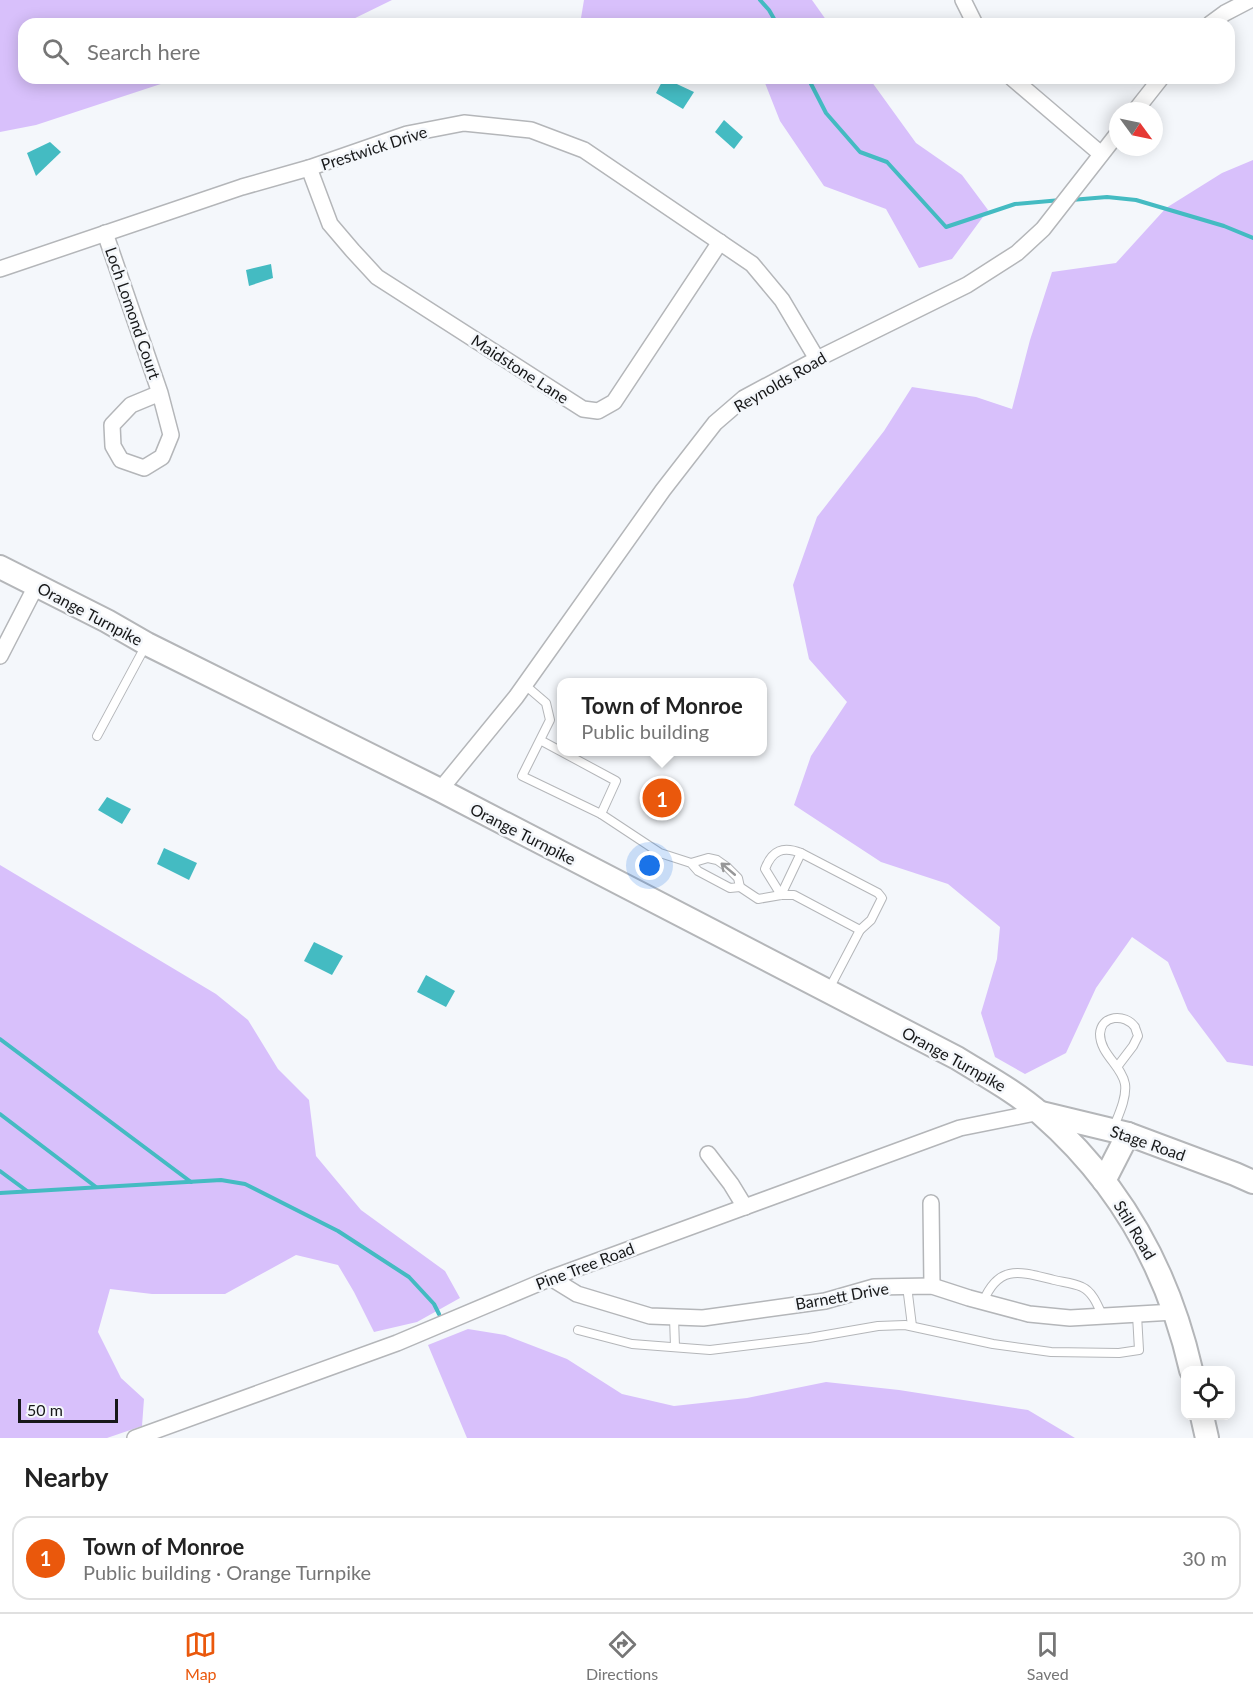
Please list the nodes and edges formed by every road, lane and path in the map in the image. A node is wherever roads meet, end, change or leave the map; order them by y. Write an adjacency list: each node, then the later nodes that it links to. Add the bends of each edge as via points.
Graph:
1 (963, 0): 3 (street)
2 (1250, 0): 4 (street)
3 (972, 18)
4 (1218, 18)
5 (1019, 84): 9 (street)
6 (1156, 84): 7 (street)
7 (1142, 102)
8 (1109, 144): 9 (street, Reynolds Road)
9 (1101, 154): 14 (street, Reynolds Road, via 1043,230 1017,253 967,285)
10 (309, 168): 11 (street, Prestwick Drive); 12 (street, Prestwick Drive, via 407,134 464,123 531,130 584,150); 12 (street, Maidstone Lane, via 330,224 377,277 583,409 598,411 614,402)
11 (105, 233): 13 (street, Prestwick Drive); 15 (street, Loch Lomond Court)
12 (720, 242): 14 (street, Prestwick Drive, via 752,264 782,300)
13 (0, 269)
14 (817, 359): 20 (street, Reynolds Road, via 744,398 715,423)
15 (160, 393): 15 (street, Loch Lomond Court, via 171,435 162,457 144,468 121,460 113,446 112,425 131,405)
16 (0, 567): 17 (main road, Orange Turnpike)
17 (36, 586): 18 (main road, Orange Turnpike); 19 (street)
18 (147, 644): 21 (lane); 25 (main road, Orange Turnpike)
19 (0, 656)
20 (525, 685): 22 (lane, via 546,703 550,720); 25 (street, Reynolds Road)
21 (97, 736)
22 (540, 740): 23 (lane); 26 (lane, via 522,776)
23 (557, 749)
24 (570, 756): 26 (lane, via 616,781)
25 (440, 790): 32 (main road, Orange Turnpike)
26 (601, 814): 28 (lane, via 660,853)
27 (801, 853): 30 (lane); 30 (lane, via 783,849 768,862 765,869); 31 (lane, via 882,898 871,920)
28 (691, 863): 29 (lane, via 730,888); 29 (lane, one-way to 28, via 738,878 717,860 708,858)
29 (740, 887): 30 (lane, via 758,899)
30 (781, 895): 31 (lane, via 794,895)
31 (860, 930): 32 (lane)
32 (828, 991): 34 (main road, Orange Turnpike, via 957,1058)
33 (1117, 1067): 33 (lane, via 1100,1038 1106,1021 1115,1017 1135,1027 1138,1036); 35 (lane, via 1125,1083)
34 (1040, 1112): 35 (main road, Stage Road); 37 (main road, Still Road); 40 (street, Pine Tree Road, via 960,1128)
35 (1120, 1132): 37 (main road); 38 (main road, Stage Road)
36 (708, 1154): 40 (street)
37 (1104, 1181): 45 (main road, Still Road, via 1151,1253)
38 (1253, 1182)
39 (931, 1203): 43 (street)
40 (745, 1207): 41 (street, Pine Tree Road)
41 (551, 1278): 47 (street, Barnett Drive, via 577,1294 650,1316); 54 (street, Pine Tree Road)
42 (906, 1286): 43 (street, Barnett Drive); 47 (street, Barnett Drive, via 874,1287 825,1301 703,1318); 49 (lane)
43 (932, 1286): 44 (street, Barnett Drive)
44 (984, 1302): 48 (street, Barnett Drive, via 1029,1314); 48 (lane, via 998,1278 1011,1272 1082,1287 1093,1296)
45 (1174, 1312): 46 (street, Barnett Drive); 52 (main road, Still Road)
46 (1137, 1315): 48 (street, Barnett Drive); 49 (lane, via 1139,1350 1119,1353 1051,1352)
47 (674, 1317): 51 (lane)
48 (1103, 1317)
49 (912, 1326): 51 (lane, via 878,1326 710,1350)
50 (578, 1330): 51 (lane, via 632,1344)
51 (675, 1347)
52 (1190, 1366)
53 (1203, 1420): 56 (main road)
54 (174, 1432): 55 (street, Pine Tree Road)
55 (135, 1438)
56 (1207, 1438)

